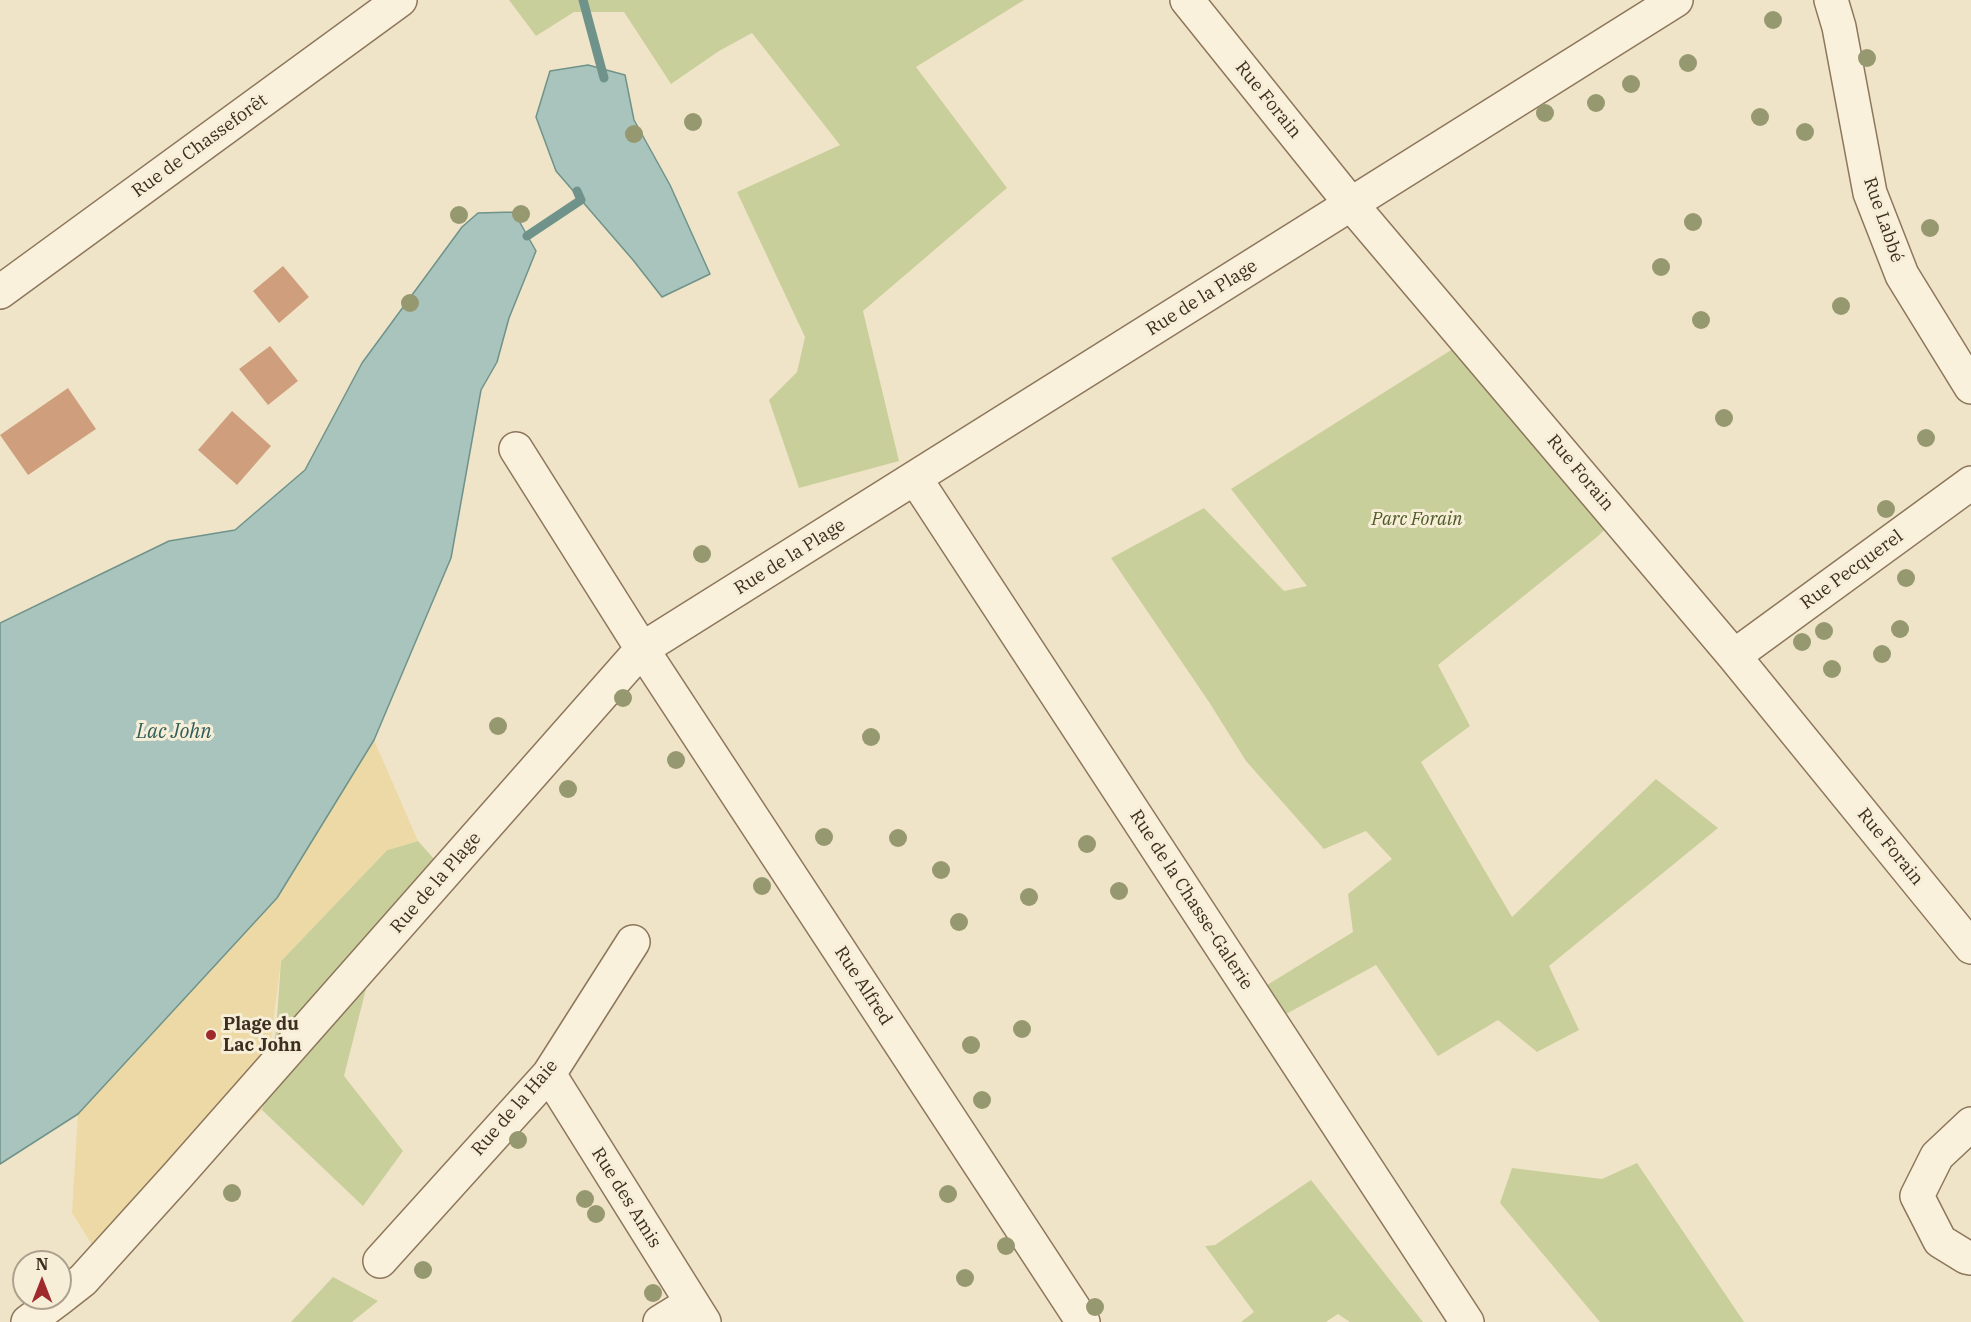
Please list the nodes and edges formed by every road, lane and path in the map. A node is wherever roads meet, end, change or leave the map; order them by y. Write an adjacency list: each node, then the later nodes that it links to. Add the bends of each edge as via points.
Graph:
1 (400, 0): 6 (street, Rue de Chasseforêt)
2 (1187, 0): 5 (street, Rue Forain)
3 (1676, 0): 5 (street, Rue de la Plage)
4 (1832, 0): 7 (street, Rue Labbé, via 1870,193 1902,275)
5 (1351, 204): 9 (street, Rue de la Plage); 12 (street, Rue Forain)
6 (0, 292)
7 (1971, 387)
8 (516, 449): 11 (street, Rue Alfred)
9 (915, 478): 11 (street, Rue de la Plage); 25 (street, Rue de la Chasse-Galerie)
10 (1971, 483): 12 (street, Rue Pecquerel)
11 (642, 649): 19 (street, Rue de la Plage, via 177,1176); 24 (street, Rue Alfred)
12 (1734, 656): 14 (street, Rue Forain)
13 (633, 942): 15 (street, Rue de la Haie)
14 (1971, 947)
15 (549, 1074): 18 (street, Rue de la Haie); 21 (street, Rue des Amis)
16 (1971, 1124): 17 (street, via 1937,1156 1917,1196 1940,1241)
17 (1971, 1258)
18 (380, 1261)
19 (72, 1289)
20 (44, 1310): 22 (street, Rue de la Plage)
21 (698, 1312): 23 (street)
22 (28, 1322)
23 (660, 1322)
24 (1083, 1322)
25 (1467, 1322)

